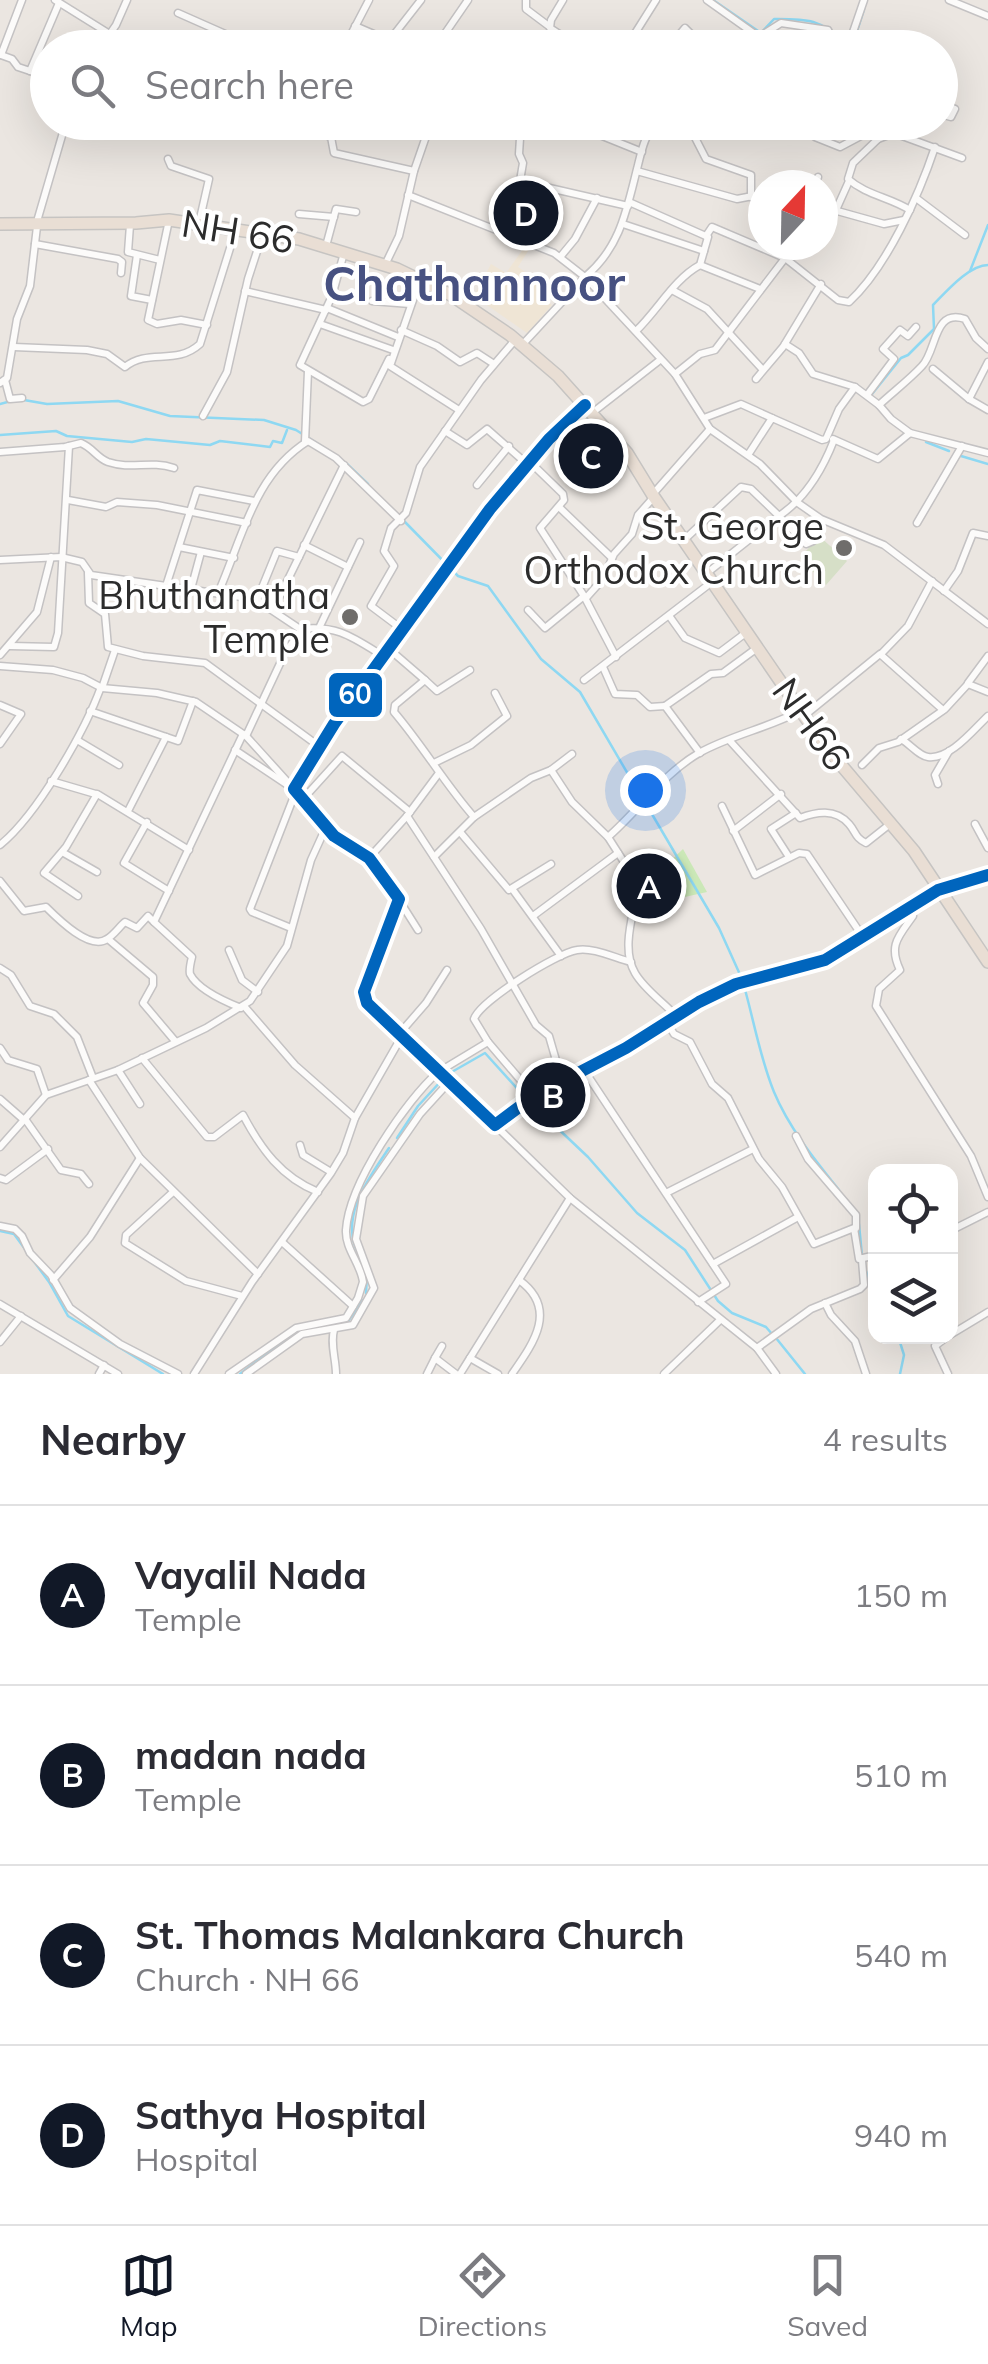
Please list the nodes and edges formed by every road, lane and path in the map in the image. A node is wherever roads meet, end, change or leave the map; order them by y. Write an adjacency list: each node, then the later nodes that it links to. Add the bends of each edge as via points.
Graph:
1 (22, 0): 31 (street)
2 (127, 0): 19 (street)
3 (368, 0): 15 (street)
4 (421, 0): 23 (street)
5 (468, 0): 24 (street)
6 (526, 0): 16 (street, via 526,9)
7 (563, 0): 16 (street)
8 (656, 0): 26 (street)
9 (707, 0): 27 (street)
10 (864, 0): 30 (street)
11 (950, 0): 14 (street)
12 (57, 1): 17 (street); 18 (street)
13 (178, 13): 20 (street)
14 (988, 16)
15 (355, 26): 21 (street); 22 (street)
16 (550, 28): 25 (street)
17 (46, 30)
18 (102, 30)
19 (110, 30)
20 (216, 30)
21 (353, 30)
22 (364, 30)
23 (398, 30)
24 (447, 30)
25 (553, 30)
26 (637, 30)
27 (750, 30)
28 (768, 30): 29 (street, via 778,23)
29 (828, 30)
30 (853, 30)
31 (0, 54): 32 (street)
32 (30, 71)
33 (61, 140): 67 (street)
34 (331, 140): 48 (street, via 334,153)
35 (425, 140): 48 (street)
36 (521, 140): 51 (street)
37 (612, 140): 45 (street)
38 (645, 140): 45 (street)
39 (696, 140): 50 (street, via 706,159)
40 (822, 140): 41 (street, via 840,148)
41 (851, 140)
42 (877, 140): 52 (street, via 853,163)
43 (912, 140): 44 (street)
44 (935, 147): 46 (street); 56 (street)
45 (642, 152): 49 (street)
46 (962, 158)
47 (168, 159): 69 (street, via 210,180)
48 (414, 170): 53 (street)
49 (636, 171): 54 (street); 57 (street)
50 (748, 174)
51 (520, 181): 55 (street); 73 (street)
52 (849, 181): 58 (street); 59 (street)
53 (408, 194): 73 (street); 86 (street)
54 (748, 197)
55 (597, 198): 57 (street); 82 (street)
56 (916, 198): 59 (street); 74 (street)
57 (628, 204): 70 (street); 75 (street)
58 (838, 206)
59 (910, 210): 65 (street)
60 (838, 211): 65 (street, via 884,224)
61 (356, 212): 63 (street, via 338,208)
62 (299, 214): 63 (street)
63 (334, 217): 78 (street)
64 (169, 220): 68 (highway, NH 66 / NH66); 69 (highway, NH 66 / NH66); 83 (street)
65 (905, 220): 91 (street, via 852,299 838,300)
66 (0, 221): 67 (highway, NH 66 / NH66)
67 (38, 221): 68 (highway, NH 66 / NH66); 77 (street)
68 (137, 222): 81 (street, via 128,250)
69 (199, 223): 71 (highway, NH 66 / NH66)
70 (623, 224): 80 (street); 89 (street, via 610,252)
71 (236, 228): 72 (highway, NH 66 / NH66); 100 (street)
72 (263, 232): 78 (highway, NH 66 / NH66); 94 (street)
73 (511, 234): 82 (street)
74 (965, 235)
75 (706, 236): 76 (street, via 712,227); 80 (street)
76 (748, 242)
77 (35, 244): 88 (street, via 118,259); 107 (street)
78 (326, 246): 79 (highway, NH 66 / NH66)
79 (345, 252): 86 (highway, NH 66 / NH66); 98 (street)
80 (704, 252): 87 (street)
81 (137, 256): 83 (street); 95 (street, via 131,296)
82 (561, 256): 89 (street)
83 (160, 260): 95 (street)
84 (783, 260): 92 (street)
85 (788, 260): 91 (street)
86 (385, 265): 90 (highway, NH 66 / NH66)
87 (700, 265): 92 (street); 93 (street)
88 (122, 272)
89 (585, 276): 102 (street); 106 (street)
90 (420, 280): 97 (street); 106 (highway, NH 66 / NH66)
91 (821, 284): 105 (street)
92 (760, 289): 103 (street)
93 (672, 290): 102 (street); 103 (street, via 707,309)
94 (244, 292): 98 (street); 127 (street, via 227,372)
95 (152, 300): 100 (street, via 150,322)
96 (372, 301): 97 (street)
97 (411, 304): 104 (street)
98 (327, 309): 99 (street); 104 (street)
99 (320, 324): 109 (street); 114 (street, via 300,363)
100 (206, 325): 107 (street, via 194,350 138,357 124,366 83,349)
101 (916, 327): 120 (street, via 908,336 900,330 884,349 894,359)
102 (636, 331): 110 (street)
103 (729, 332): 115 (street); 116 (street, via 715,350)
104 (399, 333): 109 (street); 112 (street, via 460,362 477,353)
105 (785, 344): 115 (street); 119 (street, via 800,352 813,374)
106 (517, 345): 112 (street); 124 (highway, NH 66 / NH66)
107 (14, 348): 118 (street)
108 (988, 349): 123 (street, via 965,319 949,319 937,329 925,363)
109 (391, 354): 114 (street, via 366,402); 125 (street, via 392,369)
110 (660, 360): 116 (street); 124 (street)
111 (988, 362): 122 (street)
112 (494, 364): 125 (street)
113 (933, 369): 122 (street)
114 (308, 370): 134 (street)
115 (763, 370): 117 (street)
116 (675, 374): 128 (street)
117 (756, 379)
118 (3, 381): 121 (street, via 10,399)
119 (855, 387): 120 (street); 133 (street)
120 (866, 395): 123 (street)
121 (22, 398)
122 (969, 399): 126 (street)
123 (879, 405): 132 (street)
124 (586, 409): 141 (street); 144 (highway, NH 66 / NH66)
125 (459, 410): 131 (street)
126 (988, 410)
127 (202, 416)
128 (703, 418): 129 (street, via 741,404); 130 (street)
129 (772, 418): 133 (street); 140 (street)
130 (710, 429): 140 (street); 146 (street)
131 (445, 432): 136 (street, via 467,445 487,428); 153 (street, via 419,470)
132 (910, 432): 133 (street, via 878,459); 137 (street)
133 (831, 438): 149 (street, via 824,464)
134 (305, 442): 142 (street); 148 (street)
135 (69, 446): 138 (street); 143 (street, via 85,444 102,460 128,467 152,462); 147 (street)
136 (509, 446): 141 (street); 145 (street)
137 (962, 446): 139 (street); 154 (street)
138 (0, 452)
139 (988, 453)
140 (748, 456): 149 (street)
141 (528, 463): 150 (street, via 563,494); 185 (street)
142 (344, 465): 153 (street); 160 (street)
143 (174, 468)
144 (644, 480): 146 (highway, NH66 / NH66)
145 (478, 485)
146 (653, 496): 157 (highway, NH66 / NH66); 167 (street)
147 (68, 500): 151 (street); 163 (street)
148 (254, 501): 151 (street, via 200,488); 155 (street)
149 (798, 504): 152 (street); 172 (street, via 884,546)
150 (559, 508): 167 (street); 177 (street, via 540,528)
151 (188, 511): 155 (street); 161 (street)
152 (778, 516): 157 (street, via 741,487); 158 (street, via 806,544); 171 (street)
153 (401, 521): 185 (street, via 384,549 394,566 371,606)
154 (917, 522)
155 (247, 523): 166 (street)
156 (988, 536): 175 (street, via 974,533)
157 (684, 540): 171 (highway, NH66 / NH66)
158 (813, 541)
159 (360, 542): 169 (street)
160 (304, 544): 164 (street); 169 (street)
161 (179, 547): 162 (street); 173 (street)
162 (201, 552): 166 (street); 174 (street)
163 (62, 557): 165 (street); 170 (street, via 82,562); 187 (street, via 54,647)
164 (298, 557): 178 (street, via 278,551); 179 (street)
165 (51, 558): 168 (street); 187 (street, via 37,612)
166 (234, 558): 176 (street)
167 (612, 558): 177 (street)
168 (0, 560)
169 (348, 567): 183 (street)
170 (88, 573): 173 (street); 189 (street, via 89,603 104,613 106,644)
171 (709, 578): 181 (street); 186 (highway, NH66 / NH66)
172 (932, 581): 175 (street); 191 (street, via 908,626)
173 (166, 586): 174 (street)
174 (191, 588): 176 (street)
175 (944, 591): 182 (street)
176 (219, 592): 178 (street)
177 (585, 597): 180 (street, via 545,628); 194 (street)
178 (257, 600): 179 (street)
179 (273, 610): 184 (street)
180 (528, 610)
181 (670, 617): 186 (street, via 685,638 720,652); 194 (street)
182 (988, 624)
183 (320, 626): 184 (street); 190 (street)
184 (301, 630): 206 (street)
185 (403, 630): 190 (street)
186 (746, 632): 188 (highway, NH66 / NH66)
187 (10, 646): 192 (street)
188 (757, 648): 207 (street); 210 (highway, NH66 / NH66)
189 (116, 650): 201 (street); 206 (street, via 200,661)
190 (386, 652): 198 (street); 218 (street)
191 (880, 654): 208 (street); 210 (street)
192 (0, 655)
193 (988, 656): 200 (street)
194 (616, 657): 196 (street)
195 (0, 666): 201 (street, via 53,670)
196 (603, 666): 199 (street); 207 (street, via 615,694)
197 (470, 670): 198 (street, via 437,691)
198 (425, 680): 223 (street, via 393,709)
199 (584, 680)
200 (968, 684): 202 (street); 208 (street)
201 (101, 688): 204 (street); 209 (street)
202 (988, 692)
203 (495, 693): 223 (street, via 508,716)
204 (193, 701): 212 (street); 213 (street, via 178,741)
205 (0, 704): 217 (street, via 21,714)
206 (259, 706): 212 (street); 218 (street)
207 (665, 706): 221 (street)
208 (943, 710): 215 (street)
209 (90, 712): 213 (street); 214 (street)
210 (802, 713): 216 (street); 240 (highway, NH66 / NH66)
211 (988, 716): 220 (street)
212 (244, 735): 219 (street); 230 (street)
213 (166, 737): 235 (street)
214 (77, 740): 224 (street); 228 (street)
215 (901, 740): 220 (street, via 926,757); 225 (street, via 879,748)
216 (730, 741): 221 (street); 232 (street)
217 (0, 744)
218 (320, 748): 230 (street)
219 (235, 750): 230 (street); 248 (street)
220 (950, 750): 229 (street, via 935,775)
221 (700, 753): 245 (street)
222 (572, 754): 226 (street)
223 (434, 763): 227 (street)
224 (119, 765)
225 (862, 765)
226 (551, 770): 238 (street); 245 (street)
227 (439, 773): 237 (street); 238 (street)
228 (51, 781): 231 (street); 246 (street)
229 (938, 784)
230 (295, 790): 233 (street); 266 (street, via 250,908)
231 (97, 794): 235 (street); 249 (street)
232 (782, 794): 236 (street); 243 (street)
233 (304, 798): 237 (street, via 342,756); 242 (street)
234 (722, 806): 243 (street)
235 (128, 811): 239 (street)
236 (797, 813): 240 (street, via 842,818 863,843); 252 (street, via 772,827)
237 (408, 814): 251 (street); 253 (street)
238 (474, 818): 244 (street)
239 (147, 822): 248 (street); 258 (street, via 124,862)
240 (890, 824): 260 (highway, NH66 / NH66)
241 (975, 824): 247 (street)
242 (326, 826): 253 (street); 266 (street)
243 (734, 830): 252 (street, via 755,875)
244 (460, 832): 251 (street); 259 (street)
245 (608, 837): 250 (street)
246 (0, 845)
247 (988, 848)
248 (188, 850): 258 (street)
249 (62, 852): 255 (street); 261 (street, via 44,873)
250 (618, 853): 264 (street); 272 (street, via 638,884)
251 (434, 857): 276 (street)
252 (789, 857): 268 (street, via 803,852 813,859)
253 (369, 858): 262 (street)
254 (551, 864): 259 (street)
255 (97, 872)
256 (988, 874): 260 (street)
257 (0, 881): 269 (street, via 26,912 44,907 72,933)
258 (169, 890): 265 (street)
259 (513, 890): 264 (street)
260 (938, 890): 263 (street); 273 (highway, NH66 / NH66)
261 (78, 896)
262 (399, 899): 267 (street); 281 (street, via 364,996)
263 (910, 908): 268 (street); 312 (street, via 913,916 892,955 900,970 879,989 876,1006 971,1156)
264 (533, 916): 271 (street)
265 (154, 922): 269 (street, via 148,916 137,928 123,923); 278 (street, via 192,958 192,976)
266 (292, 928): 277 (street)
267 (418, 930)
268 (863, 937): 279 (street, via 810,966 736,984)
269 (108, 939): 282 (street, via 154,979 143,1003)
270 (229, 950): 277 (street, via 242,980)
271 (560, 956): 272 (street, via 586,950); 276 (street)
272 (631, 962): 279 (street)
273 (988, 962)
274 (446, 970): 281 (street)
275 (1, 971): 289 (street, via 28,1004 54,1014 77,1037)
276 (514, 984): 283 (street, via 474,1015); 291 (street, via 549,1036)
277 (258, 992): 278 (street)
278 (243, 1007): 282 (street); 296 (street)
279 (675, 1016): 280 (street)
280 (666, 1021): 288 (street); 304 (street, via 690,1042 712,1084 728,1098)
281 (401, 1035): 287 (street); 296 (street)
282 (175, 1041): 285 (street)
283 (488, 1042): 287 (street); 293 (street)
284 (0, 1048): 292 (street, via 8,1060 37,1069)
285 (142, 1058): 286 (street); 310 (street, via 208,1137 243,1114 269,1158)
286 (118, 1070): 289 (street); 295 (street)
287 (440, 1070): 290 (street); 300 (street)
288 (584, 1070): 291 (street); 311 (street)
289 (91, 1079): 292 (street); 305 (street)
290 (450, 1081): 298 (street); 300 (street)
291 (562, 1081): 293 (street)
292 (46, 1095): 297 (street)
293 (534, 1096): 298 (street)
294 (0, 1099): 297 (street)
295 (140, 1104)
296 (355, 1118): 306 (street)
297 (25, 1119): 302 (street); 303 (street)
298 (496, 1125): 313 (street)
299 (796, 1136): 318 (street, via 856,1215)
300 (392, 1142): 327 (street, via 362,1196 356,1239 374,1283); 327 (street, via 354,1192 346,1231)
301 (300, 1145): 306 (street, via 303,1155)
302 (0, 1146)
303 (48, 1149): 307 (street); 308 (street, via 63,1172 81,1174)
304 (753, 1150): 311 (street); 315 (street)
305 (140, 1158): 309 (street); 324 (street, via 90,1237)
306 (332, 1172): 310 (street)
307 (0, 1178)
308 (89, 1184)
309 (173, 1192): 323 (street); 326 (street, via 125,1243 186,1281)
310 (318, 1192): 319 (street)
311 (666, 1193): 322 (street)
312 (988, 1197)
313 (570, 1198): 325 (street); 328 (street)
314 (988, 1212): 317 (street)
315 (798, 1217): 318 (street, via 816,1245); 322 (street)
316 (0, 1226): 324 (street, via 18,1232)
317 (958, 1227)
318 (856, 1228): 321 (street)
319 (282, 1242): 323 (street); 331 (street)
320 (868, 1258): 321 (street)
321 (862, 1260): 329 (street, via 864,1285)
322 (713, 1264): 328 (street, via 726,1284)
323 (258, 1274): 326 (street)
324 (53, 1280): 346 (street, via 70,1308)
325 (519, 1280): 342 (street); 354 (street, via 532,1292 540,1321)
326 (242, 1296): 347 (street)
327 (365, 1296): 331 (street); 335 (street, via 353,1325)
328 (698, 1302): 334 (street)
329 (825, 1302): 340 (street); 357 (street, via 855,1341)
330 (0, 1304): 333 (street)
331 (354, 1306): 335 (street)
332 (988, 1312): 336 (street)
333 (21, 1316): 337 (street); 343 (street)
334 (719, 1321): 340 (street); 355 (street)
335 (340, 1325): 348 (street, via 296,1328); 349 (street, via 302,1334); 350 (street, via 331,1339)
336 (958, 1330)
337 (0, 1342)
338 (938, 1344): 358 (street)
339 (442, 1346): 341 (street)
340 (757, 1348): 356 (street)
341 (435, 1358): 351 (street); 352 (street)
342 (470, 1358): 352 (street); 353 (street)
343 (104, 1366): 344 (street); 345 (street)
344 (99, 1374)
345 (118, 1374)
346 (178, 1374)
347 (194, 1374)
348 (229, 1374)
349 (246, 1374)
350 (336, 1374)
351 (427, 1374)
352 (458, 1374)
353 (498, 1374)
354 (512, 1374)
355 (664, 1374)
356 (776, 1374)
357 (866, 1374)
358 (948, 1374)

